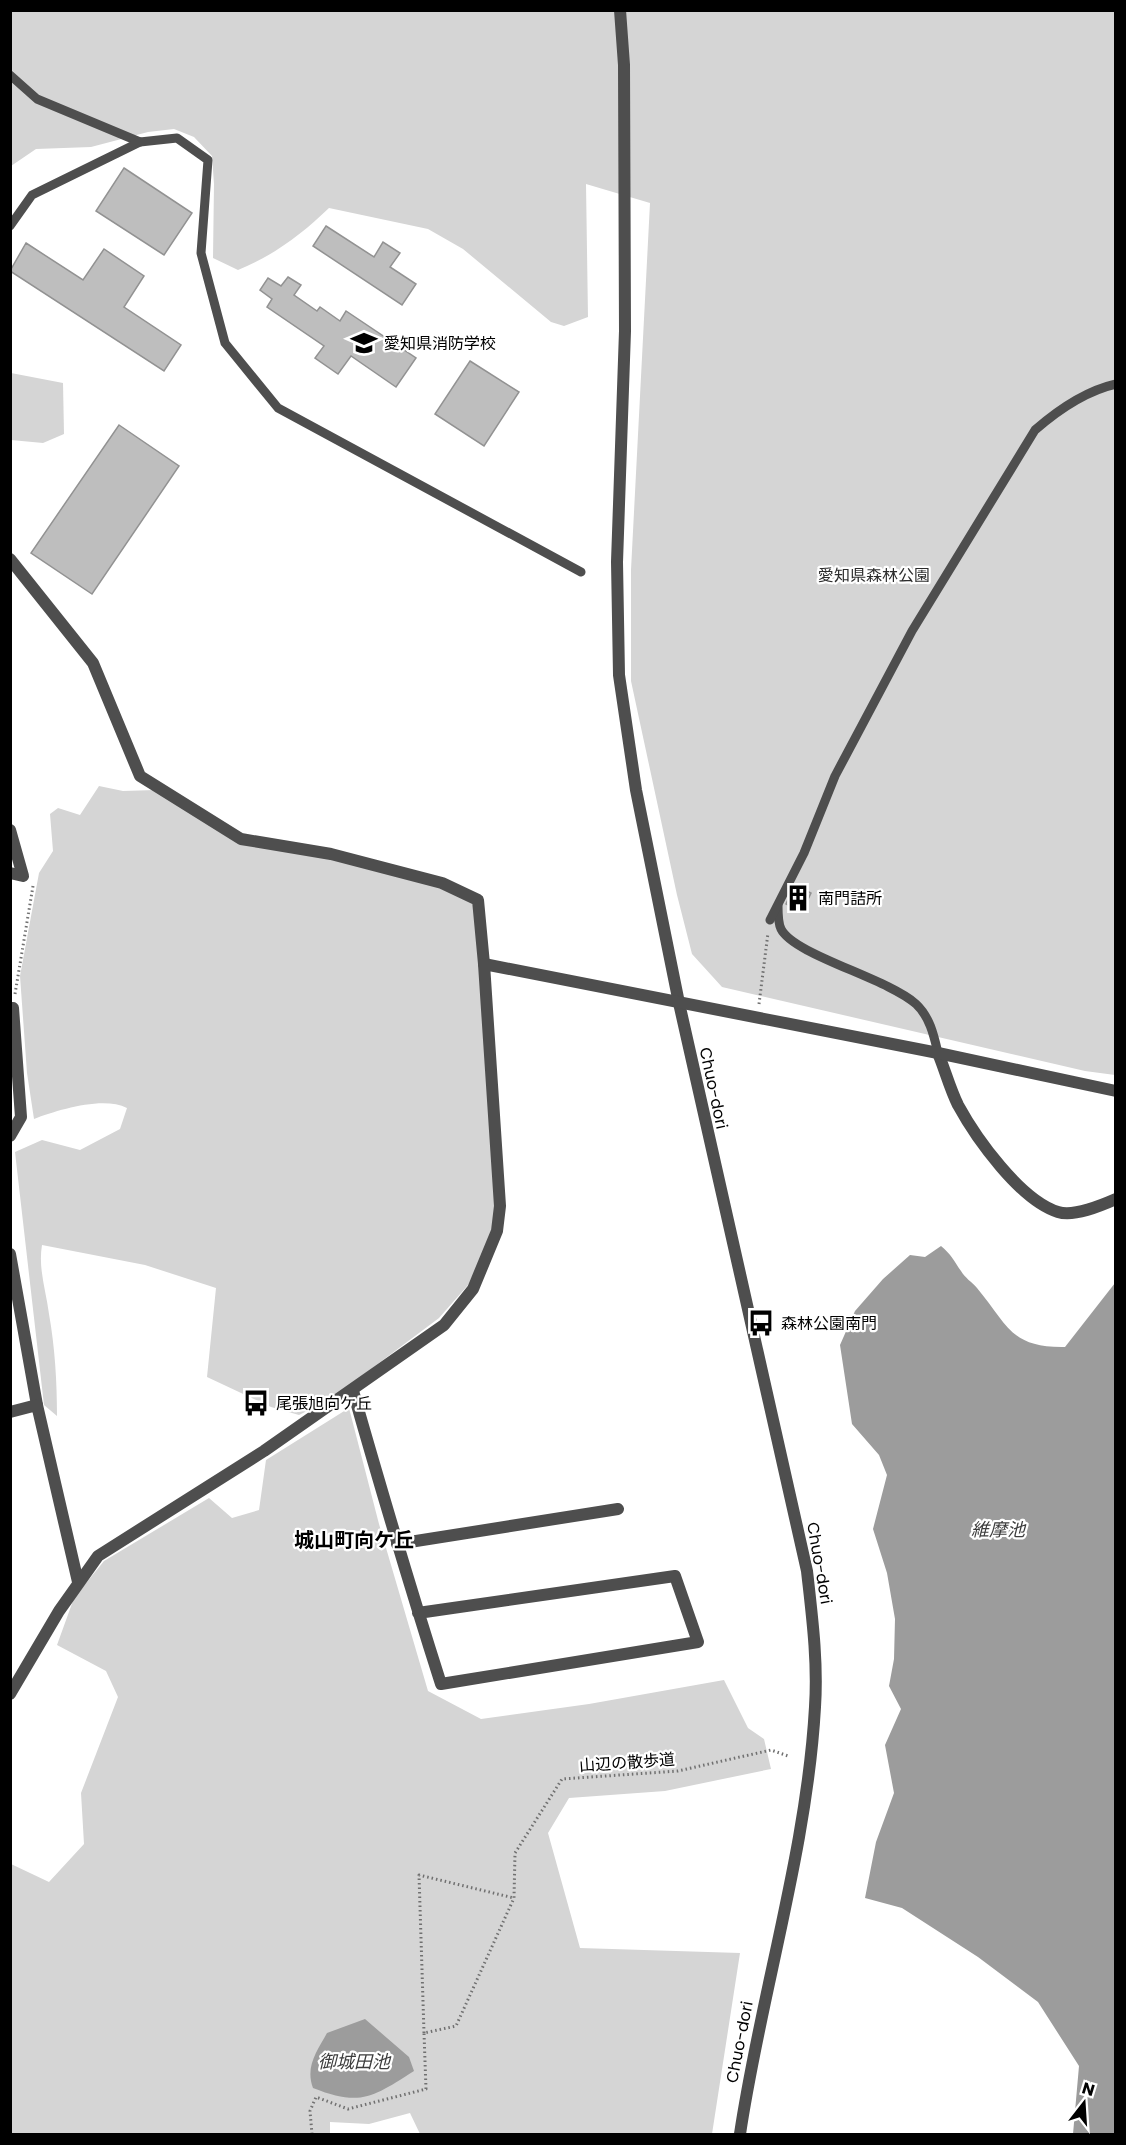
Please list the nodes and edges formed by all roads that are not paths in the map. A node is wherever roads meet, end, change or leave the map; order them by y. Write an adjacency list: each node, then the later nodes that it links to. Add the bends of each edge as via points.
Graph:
1 (620, 10): 13 (street, Chuo-dori, via 624,65 625,331 617,562 619,675 636,790)
2 (10, 75): 3 (lane, via 37,99)
3 (140, 142): 4 (lane, via 32,195); 7 (lane, via 177,138 208,160 201,253 225,343 278,408)
4 (10, 226)
5 (1116, 384): 10 (lane, via 1099,388 1035,430 912,631 835,776 804,853)
6 (10, 559): 12 (street, via 93,663 140,776 241,839 331,854 442,883 478,900)
7 (581, 572)
8 (10, 830): 9 (street, via 23,876)
9 (10, 873)
10 (777, 905): 11 (lane); 15 (lane, via 780,928 792,942 888,985 917,1004 931,1025)
11 (770, 920)
12 (484, 964): 13 (street); 20 (street, via 500,1206 497,1231 473,1289 444,1325)
13 (679, 1003): 15 (street); 28 (street, Chuo-dori, via 807,1571 816,1646 809,1775)
14 (13, 1008): 17 (street, via 21,1117)
15 (938, 1053): 16 (street); 18 (street, via 959,1106 994,1160 1033,1198 1059,1213 1085,1210)
16 (1116, 1092)
17 (10, 1136)
18 (1116, 1199)
19 (10, 1254): 21 (street)
20 (353, 1391): 24 (street); 25 (street, via 98,1556)
21 (37, 1405): 22 (street); 25 (street)
22 (10, 1412)
23 (618, 1509): 24 (street)
24 (397, 1544): 26 (street)
25 (78, 1582): 27 (street)
26 (418, 1613): 26 (street, via 675,1576 698,1642 441,1684)
27 (10, 1694)
28 (740, 2134)

